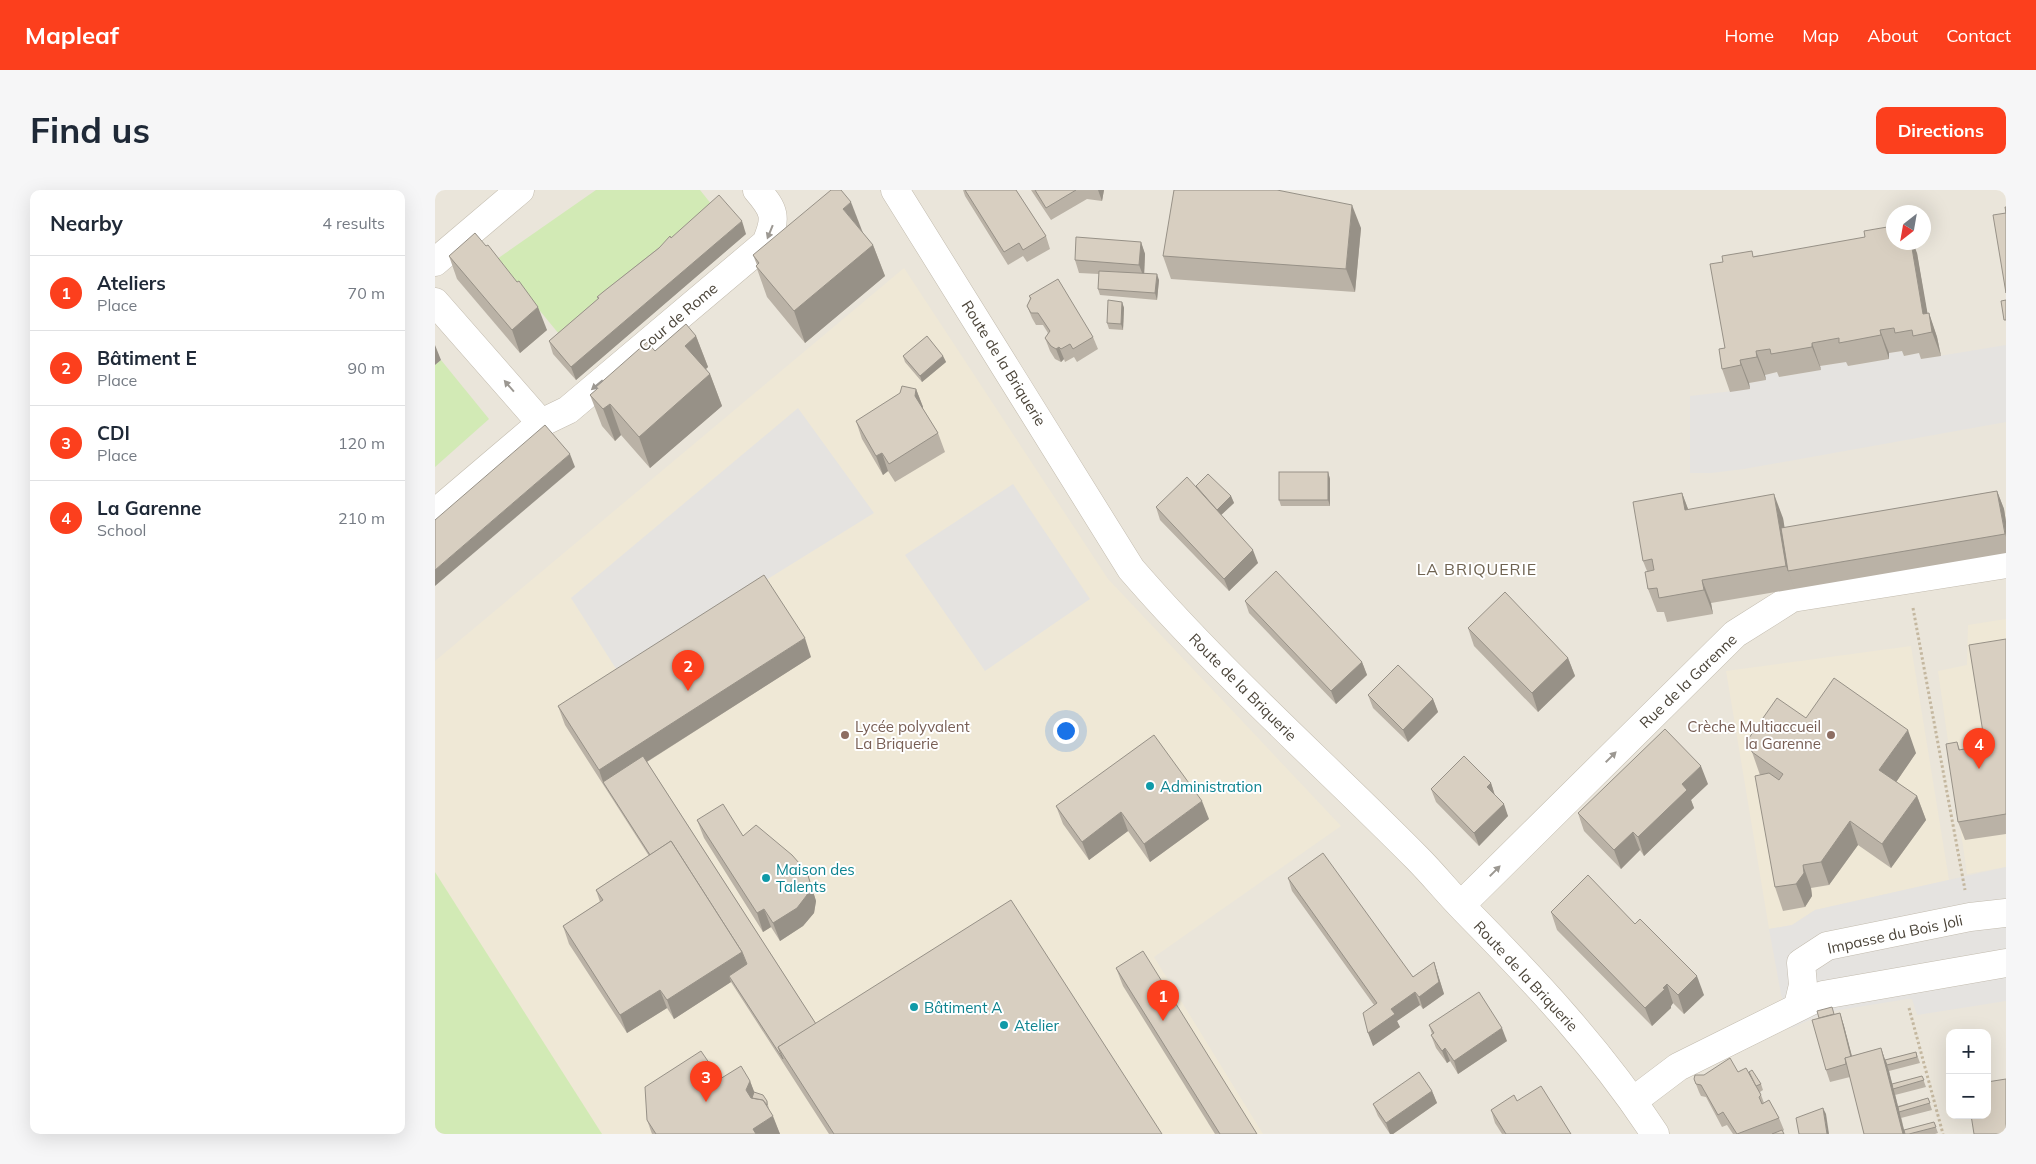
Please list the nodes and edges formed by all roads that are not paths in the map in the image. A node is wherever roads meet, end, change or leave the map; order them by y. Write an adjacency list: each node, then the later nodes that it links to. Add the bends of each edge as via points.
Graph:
1 (521, 190): 4 (street)
2 (757, 190): 6 (street, Cour de Rome, one-way to 6, via 772,208 773,225 766,243 568,410)
3 (895, 190): 9 (street, Route de la Briquerie, via 1131,569 1169,613 1418,859)
4 (435, 262)
5 (435, 302): 6 (street, one-way to 5)
6 (541, 422): 7 (street, Cour de Rome)
7 (435, 513)
8 (2006, 564): 9 (street, Rue de la Garenne, one-way to 8, via 1735,634 1792,598)
9 (1461, 906): 13 (street, Route de la Briquerie, via 1564,1014)
10 (2006, 913): 12 (street, Impasse du Bois Joli, via 1970,917 1827,946 1801,963 1803,985)
11 (2006, 963): 12 (street, via 1823,995)
12 (1799, 1006): 13 (street, via 1678,1067)
13 (1633, 1101): 14 (street, Route de la Briquerie)
14 (1655, 1134)

